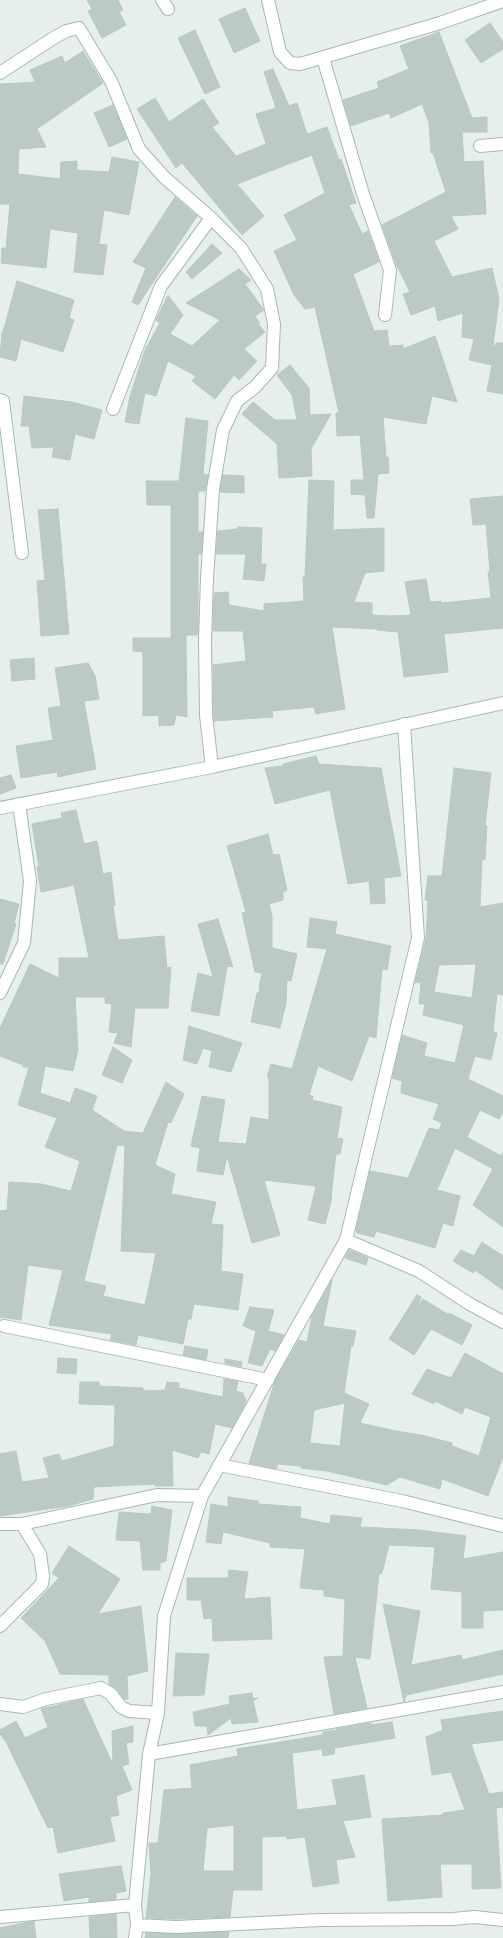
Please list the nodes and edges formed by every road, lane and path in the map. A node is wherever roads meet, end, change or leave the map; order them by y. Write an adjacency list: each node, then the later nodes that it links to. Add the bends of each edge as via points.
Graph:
1 (268, 0): 3 (street, via 280,52 290,64)
2 (503, 0): 3 (street, via 440,23)
3 (322, 58): 8 (street, via 390,270)
4 (0, 73): 7 (street, via 66,31 79,28 111,81 139,149 164,177)
5 (503, 144): 6 (street)
6 (480, 146)
7 (211, 218): 10 (street, via 161,286); 14 (street, via 241,248 267,288 274,324 272,368 255,387 237,401 223,430 213,489 205,640 206,715)
8 (385, 315)
9 (0, 400): 11 (street, via 3,401)
10 (113, 409)
11 (22, 553)
12 (503, 704): 13 (street)
13 (404, 724): 14 (street); 18 (street, via 418,938)
14 (212, 767): 15 (street)
15 (19, 804): 16 (street); 17 (street, via 30,881 24,944)
16 (0, 808)
17 (0, 993)
18 (346, 1240): 19 (street, via 419,1271); 21 (street)
19 (503, 1322)
20 (4, 1326): 21 (street)
21 (268, 1380): 22 (street)
22 (219, 1465): 23 (street); 26 (street, via 402,1501)
23 (202, 1496): 25 (street, via 157,1496); 30 (street, via 164,1616)
24 (0, 1524): 25 (street)
25 (22, 1524): 27 (street, via 40,1554 42,1584)
26 (503, 1526)
27 (0, 1626)
28 (503, 1692): 31 (street)
29 (0, 1704): 30 (street, via 23,1707 46,1699 101,1688 129,1711)
30 (158, 1713): 31 (street)
31 (149, 1754): 32 (street)
32 (135, 1905): 33 (street); 35 (street)
33 (0, 1917)
34 (503, 1920): 35 (street, via 475,1917 320,1920 177,1927)
35 (137, 1925): 36 (street)
36 (135, 1938)

